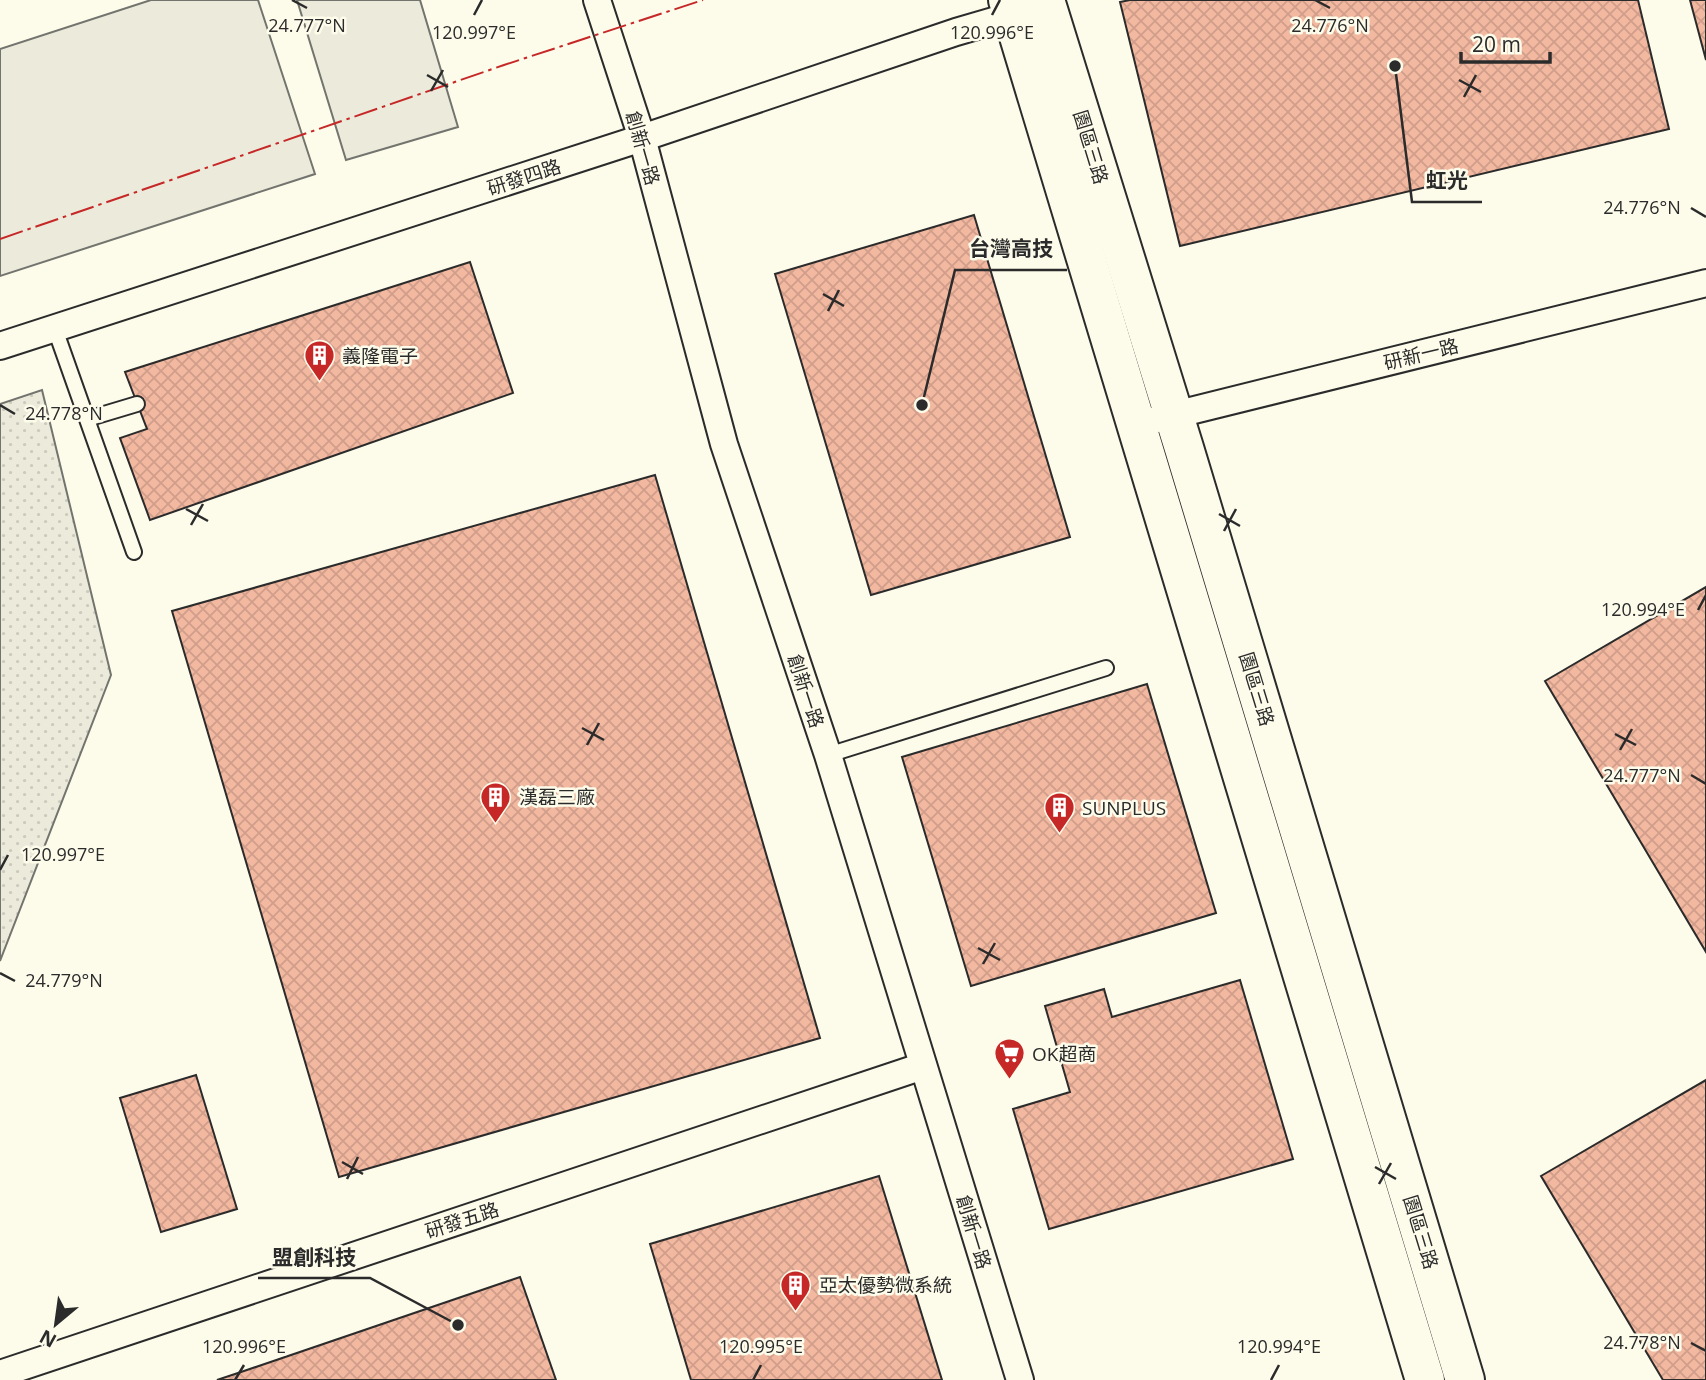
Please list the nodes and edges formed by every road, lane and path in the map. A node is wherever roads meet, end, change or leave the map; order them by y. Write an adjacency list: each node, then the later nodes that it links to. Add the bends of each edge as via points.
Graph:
1 (597, 0): 3 (street, 創新一路)
2 (1028, 5): 3 (street, 研發四路); 8 (street, 園區三路); 10 (street, 園區三路)
3 (642, 138): 5 (street, 研發四路); 13 (street, 創新一路, via 724,444)
4 (1706, 283): 8 (street, 研新一路)
5 (55, 329): 6 (street, 研發四路); 9 (lane)
6 (0, 346)
7 (137, 404): 9 (lane)
8 (1174, 415): 10 (street, 研新一路); 18 (street, 園區三路)
9 (87, 419): 11 (lane)
10 (1135, 424): 17 (street, 園區三路)
11 (134, 552)
12 (1106, 668): 13 (lane)
13 (828, 755): 14 (street, 創新一路)
14 (923, 1066): 15 (street, 研發五路); 16 (street, 創新一路)
15 (0, 1374)
16 (1020, 1380)
17 (1425, 1380)
18 (1465, 1380)

